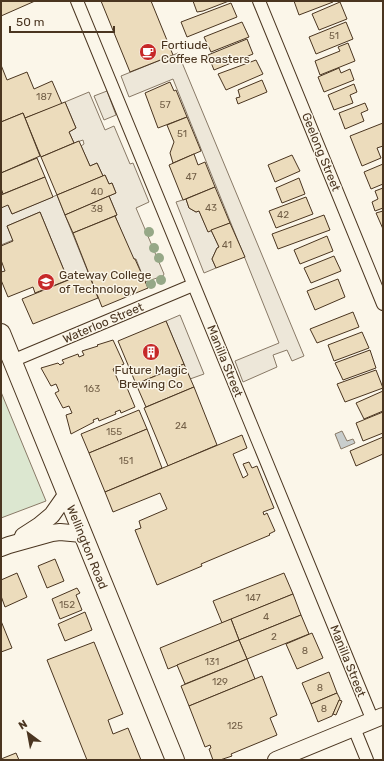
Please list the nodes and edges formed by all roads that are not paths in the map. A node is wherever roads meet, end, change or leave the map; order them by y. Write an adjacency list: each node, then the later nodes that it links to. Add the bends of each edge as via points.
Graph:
1 (77, 1): 3 (street, Manilla Street)
2 (259, 1): 4 (street, Geelong Street)
3 (193, 285): 6 (street, Waterloo Street); 10 (street, Manilla Street)
4 (383, 304)
5 (1, 333): 6 (main road, Wellington Road)
6 (12, 360): 7 (main road, Wellington Road)
7 (66, 495): 8 (main road, Wellington Road); 9 (street, via 52,515)
8 (82, 534): 9 (street, via 52,533); 12 (main road, Wellington Road)
9 (5, 546)
10 (378, 718): 11 (street)
11 (354, 728): 13 (street); 14 (street)
12 (175, 760)
13 (276, 760)
14 (368, 760)

